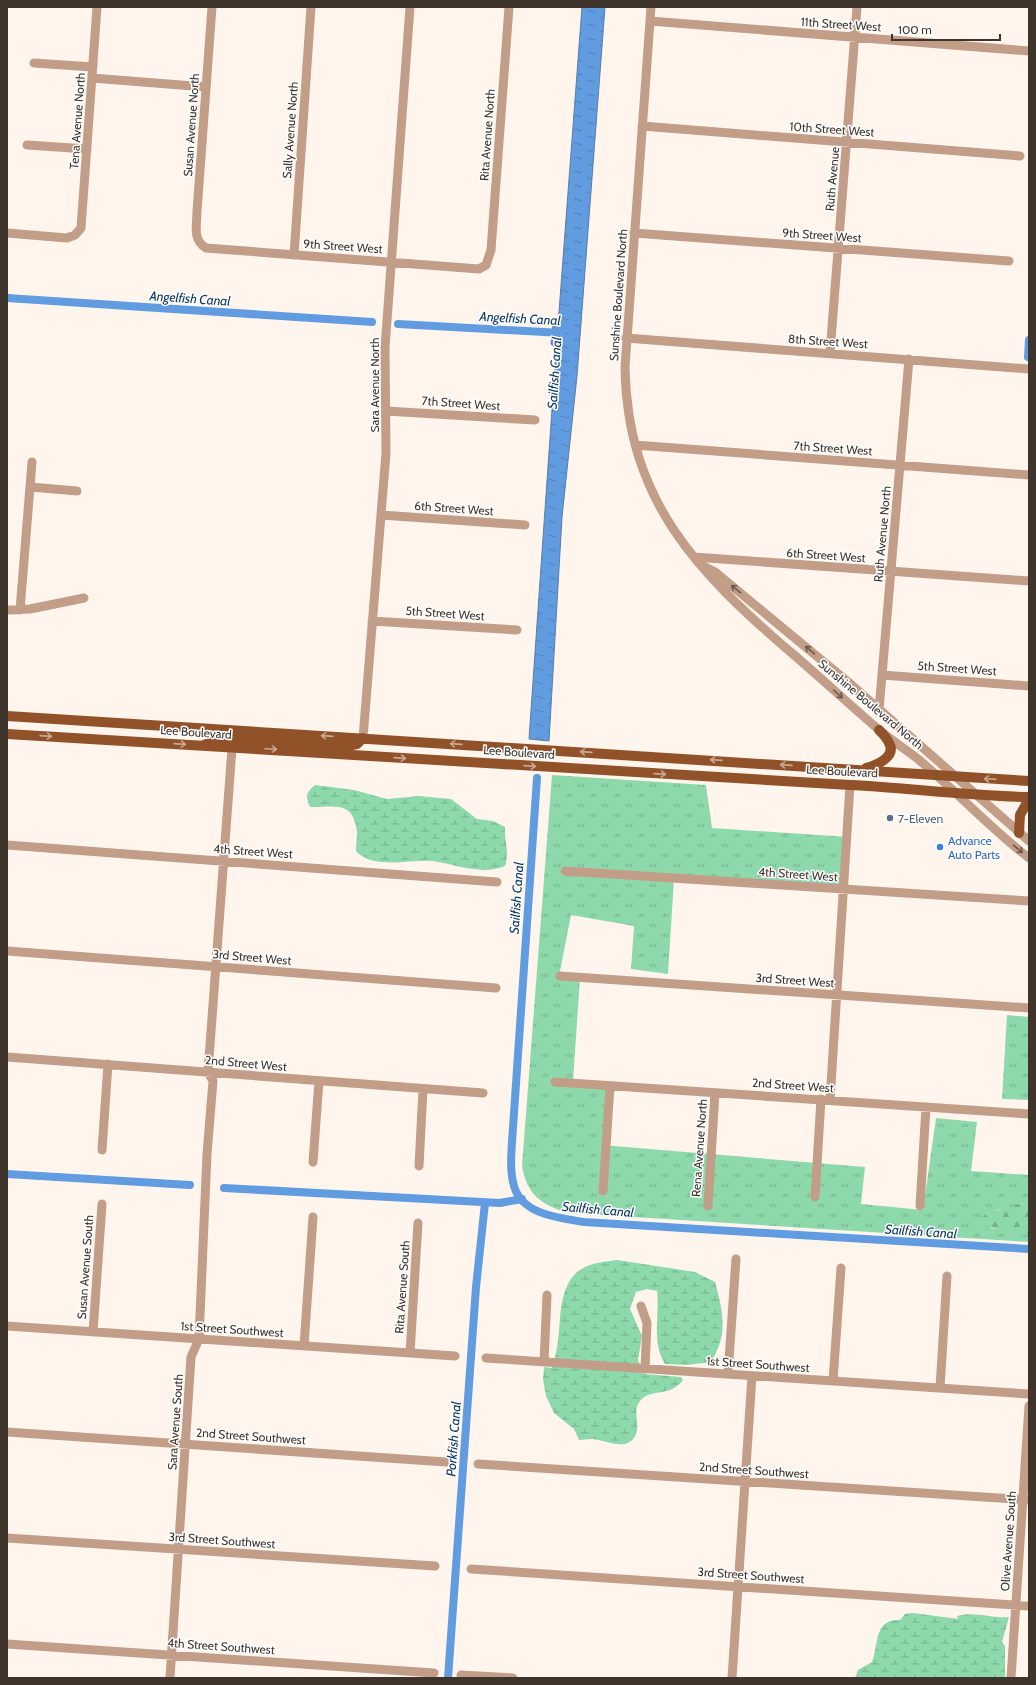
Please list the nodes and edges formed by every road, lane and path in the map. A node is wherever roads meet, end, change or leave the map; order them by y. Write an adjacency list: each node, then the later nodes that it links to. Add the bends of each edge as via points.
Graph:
1 (97, 7): 12 (street, Tena Avenue North)
2 (212, 7): 14 (street, Susan Avenue North)
3 (311, 7): 24 (street, Sally Avenue North)
4 (410, 7): 26 (street, Sara Avenue North)
5 (509, 7): 27 (street, Rita Avenue North, via 491,250)
6 (651, 7): 8 (street, Sunshine Boulevard North)
7 (857, 7): 9 (street, Ruth Avenue)
8 (650, 21): 9 (street, 11th Street West); 15 (street, Sunshine Boulevard North)
9 (855, 37): 10 (street, 11th Street West); 16 (street, Ruth Avenue)
10 (1029, 51)
11 (34, 63): 12 (street)
12 (93, 67): 13 (street, Tena Avenue North)
13 (92, 78): 14 (street); 18 (street, Tena Avenue North)
14 (206, 87): 22 (street, Susan Avenue North, via 197,211)
15 (642, 126): 16 (street, 10th Street West); 20 (street, Sunshine Boulevard North)
16 (847, 142): 19 (street, 10th Street West); 23 (street, Ruth Avenue)
17 (27, 145): 18 (street)
18 (87, 149): 21 (street, Tena Avenue North, via 81,228 75,235 67,238)
19 (1020, 156)
20 (634, 232): 23 (street, 9th Street West); 28 (street, Sunshine Boulevard North)
21 (7, 233)
22 (198, 244): 24 (street, 9th Street West, via 206,248)
23 (839, 248): 25 (street, 9th Street West); 29 (street, Ruth Avenue)
24 (294, 255): 26 (street, 9th Street West)
25 (1009, 260)
26 (391, 261): 27 (street, 9th Street West, via 479,268); 32 (street, Sara Avenue North, via 384,368)
27 (486, 265)
28 (626, 338): 29 (street, 8th Street West); 34 (street, Sunshine Boulevard North, via 626,395)
29 (830, 353): 30 (street, 8th Street West)
30 (909, 359): 31 (street, 8th Street West); 36 (street, Ruth Avenue North)
31 (1029, 369)
32 (386, 411): 33 (street, 7th Street West); 40 (street, Sara Avenue North, via 386,453)
33 (535, 420)
34 (635, 445): 36 (street, 7th Street West); 42 (street, Sunshine Boulevard North, via 656,501 675,533)
35 (32, 462): 38 (street)
36 (900, 465): 37 (street, 7th Street West); 44 (street, Ruth Avenue North)
37 (1029, 475)
38 (30, 487): 39 (street); 49 (street)
39 (78, 491)
40 (381, 515): 41 (street, 6th Street West); 50 (street, Sara Avenue North)
41 (525, 525)
42 (694, 557): 43 (street, Sunshine Boulevard North); 44 (street, 6th Street West)
43 (701, 565): 47 (street, Sunshine Boulevard North); 52 (street, Sunshine Boulevard North, one-way to 43, via 714,572)
44 (891, 571): 45 (street, 6th Street West); 54 (street, Ruth Avenue North)
45 (1029, 581)
46 (84, 598): 49 (street)
47 (733, 601): 52 (street, via 744,605 780,633); 53 (street, Sunshine Boulevard North)
48 (7, 610): 49 (street)
49 (20, 610)
50 (372, 621): 51 (street, 5th Street West); 60 (street, Sara Avenue North)
51 (517, 630)
52 (788, 632): 53 (street); 56 (street, Sunshine Boulevard North, one-way to 52)
53 (788, 650): 58 (street, Sunshine Boulevard North, one-way to 58)
54 (882, 675): 55 (street, 5th Street West); 56 (street, Ruth Avenue North)
55 (1029, 686)
56 (879, 710): 65 (street, Sunshine Boulevard North)
57 (7, 716): 60 (main road, Lee Boulevard, one-way to 57)
58 (879, 730): 63 (main road, via 890,744 887,758); 64 (street, Sunshine Boulevard North)
59 (7, 734): 61 (main road, Lee Boulevard, one-way to 61)
60 (363, 738): 61 (main road, via 357,744 344,745 222,738); 63 (main road, Lee Boulevard, one-way to 60)
61 (202, 746): 62 (main road, Lee Boulevard)
62 (232, 748): 67 (main road, Lee Boulevard, one-way to 67); 75 (street)
63 (860, 770): 64 (main road, Lee Boulevard)
64 (937, 776): 65 (main road, Lee Boulevard); 68 (street, Sunshine Boulevard North)
65 (955, 777): 66 (main road, Lee Boulevard, one-way to 65); 69 (street, Sunshine Boulevard North)
66 (1029, 781)
67 (850, 785): 68 (main road, Lee Boulevard); 78 (street)
68 (956, 794): 69 (main road, Lee Boulevard); 74 (street, Sunshine Boulevard North, one-way to 74)
69 (975, 796): 70 (main road, Lee Boulevard); 71 (street, Sunshine Boulevard North)
70 (1029, 798): 71 (main road, via 1020,815)
71 (1019, 833): 72 (street, Sunshine Boulevard North)
72 (1029, 841)
73 (7, 845): 75 (street, 4th Street West)
74 (1029, 858)
75 (223, 861): 77 (street, 4th Street West); 81 (street)
76 (566, 871): 78 (street, 4th Street West)
77 (497, 882)
78 (844, 889): 79 (street, 4th Street West); 84 (street)
79 (1029, 901)
80 (7, 951): 81 (street, 3rd Street West)
81 (215, 966): 83 (street, 3rd Street West); 88 (street)
82 (560, 976): 84 (street, 3rd Street West)
83 (496, 988)
84 (837, 995): 85 (street, 3rd Street West); 95 (street)
85 (1029, 1008)
86 (7, 1057): 87 (street, 2nd Street West)
87 (108, 1064): 88 (street, 2nd Street West); 98 (street)
88 (208, 1072): 89 (street, 2nd Street West); 115 (street, Sara Avenue South, via 213,1081 206,1169)
89 (319, 1081): 92 (street, 2nd Street West); 99 (street)
90 (555, 1082): 91 (street, 2nd Street West)
91 (610, 1086): 94 (street, 2nd Street West); 101 (street)
92 (423, 1088): 93 (street, 2nd Street West); 100 (street)
93 (484, 1093)
94 (715, 1093): 95 (street, 2nd Street West); 104 (street, Rena Avenue North)
95 (825, 1100): 96 (street, 2nd Street West); 102 (street)
96 (926, 1107): 97 (street, 2nd Street West); 105 (street)
97 (1029, 1114)
98 (102, 1150)
99 (313, 1162)
100 (419, 1166)
101 (603, 1191)
102 (815, 1196)
103 (102, 1204): 114 (street, Susan Avenue South)
104 (708, 1206)
105 (920, 1206)
106 (312, 1218): 116 (street)
107 (418, 1223): 117 (street, Rita Avenue South)
108 (736, 1259): 122 (street)
109 (841, 1268): 124 (street)
110 (947, 1276): 125 (street)
111 (547, 1295): 120 (street)
112 (641, 1306): 121 (street, via 647,1323)
113 (7, 1326): 114 (street, 1st Street Southwest)
114 (93, 1332): 115 (street, 1st Street Southwest)
115 (199, 1339): 116 (street, 1st Street Southwest); 129 (street, Sara Avenue South, via 191,1357)
116 (304, 1346): 117 (street, 1st Street Southwest)
117 (410, 1353): 118 (street, 1st Street Southwest)
118 (455, 1356)
119 (486, 1358): 120 (street, 1st Street Southwest)
120 (544, 1362): 121 (street, 1st Street Southwest)
121 (645, 1368): 122 (street, 1st Street Southwest)
122 (728, 1374): 123 (street, 1st Street Southwest)
123 (752, 1376): 124 (street, 1st Street Southwest); 132 (street)
124 (833, 1381): 125 (street, 1st Street Southwest)
125 (940, 1388): 126 (street, 1st Street Southwest)
126 (1029, 1394)
127 (1029, 1406): 133 (street, Olive Avenue South)
128 (7, 1432): 129 (street, 2nd Street Southwest)
129 (185, 1444): 130 (street, 2nd Street Southwest); 135 (street, Sara Avenue South)
130 (446, 1462)
131 (478, 1464): 132 (street, 2nd Street Southwest)
132 (744, 1481): 133 (street, 2nd Street Southwest); 138 (street)
133 (1026, 1500): 139 (street, Olive Avenue South)
134 (7, 1538): 135 (street, 3rd Street Southwest)
135 (178, 1549): 136 (street, 3rd Street Southwest); 142 (street, Sara Avenue South)
136 (435, 1566)
137 (471, 1569): 138 (street, 3rd Street Southwest)
138 (738, 1586): 139 (street, 3rd Street Southwest); 147 (street)
139 (1016, 1605): 140 (street, 3rd Street Southwest); 148 (street, Olive Avenue South)
140 (1029, 1606)
141 (7, 1644): 142 (street, 4th Street Southwest)
142 (171, 1655): 143 (street, 4th Street Southwest); 145 (street, Sara Avenue South)
143 (434, 1673)
144 (461, 1675): 146 (street)
145 (170, 1678)
146 (513, 1678)
147 (732, 1678)
148 (1011, 1678)

